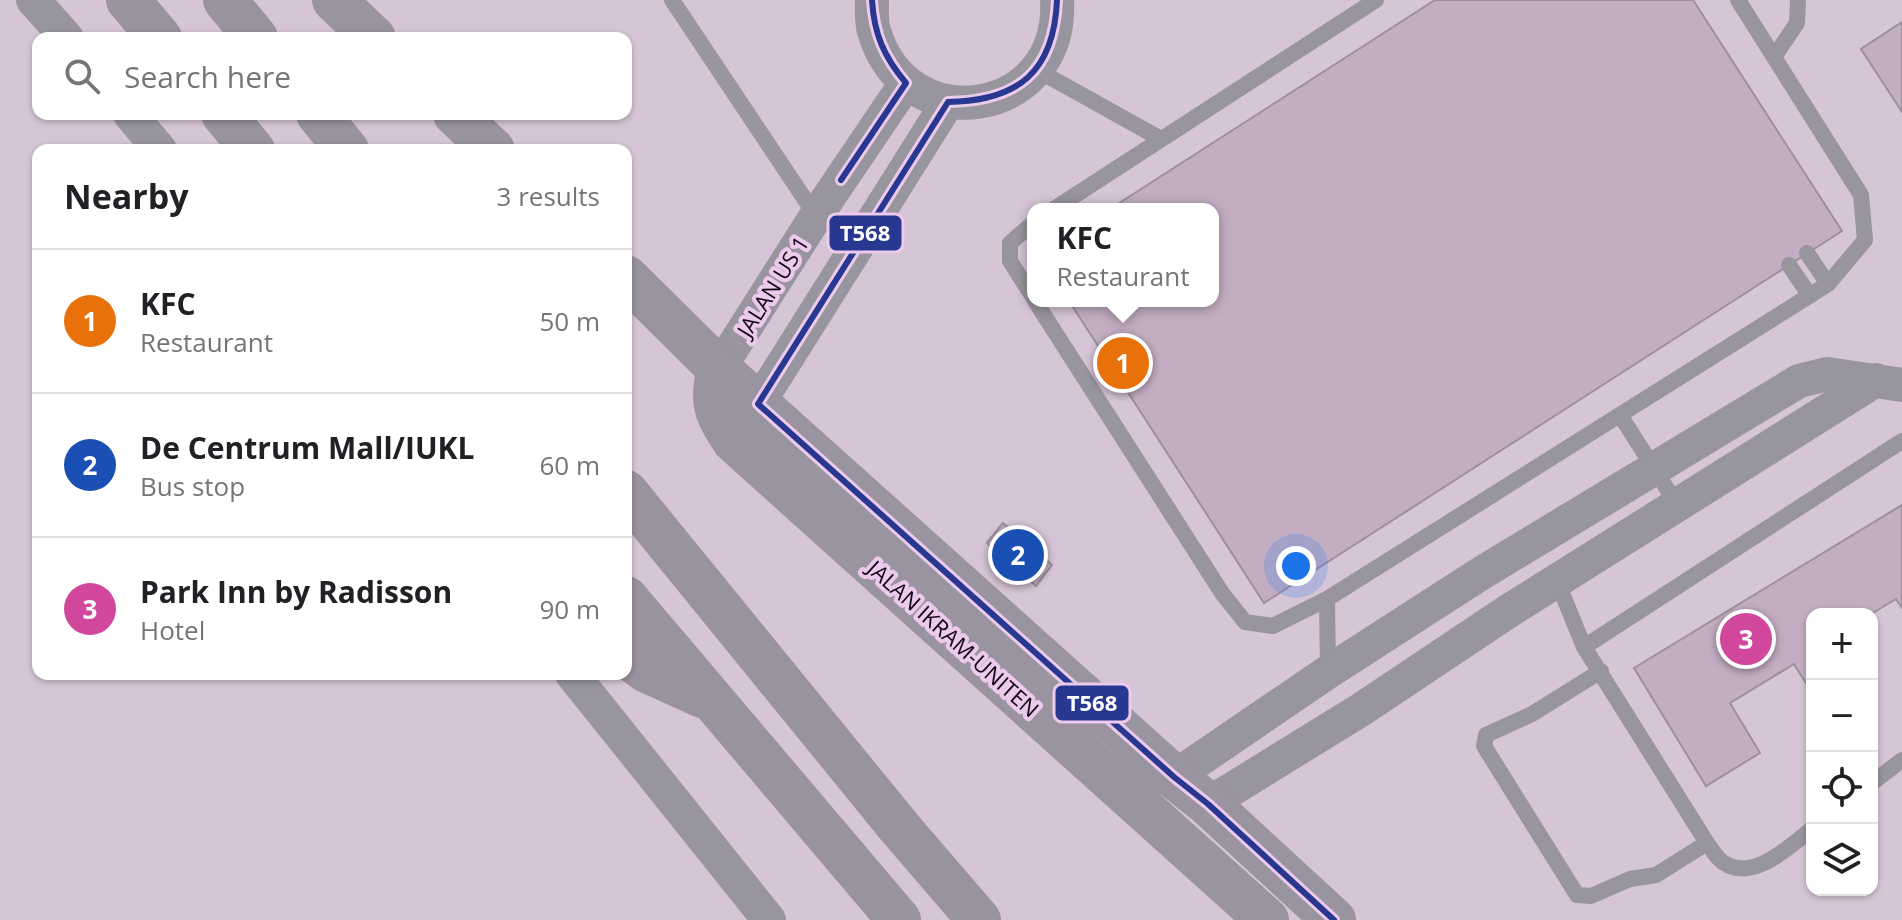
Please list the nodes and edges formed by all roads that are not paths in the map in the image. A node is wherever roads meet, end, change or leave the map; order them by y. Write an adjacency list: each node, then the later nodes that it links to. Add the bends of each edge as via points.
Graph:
1 (33, 0): 11 (street)
2 (128, 0): 12 (highway)
3 (225, 0): 13 (highway)
4 (334, 0): 14 (main road)
5 (672, 0): 29 (lane)
6 (872, 0): 17 (street, via 873,28 885,58)
7 (1057, 0): 16 (street, via 1051,46)
8 (1376, 0): 23 (lane)
9 (1738, 0): 15 (lane)
10 (1798, 0): 15 (lane, via 1797,23)
11 (62, 32)
12 (155, 32)
13 (251, 32)
14 (368, 32)
15 (1774, 57): 34 (lane, via 1861,195 1865,240)
16 (1037, 70): 18 (street, via 997,98 973,104); 23 (lane)
17 (906, 83): 18 (street); 29 (street, JALAN US 1)
18 (948, 102): 40 (street)
19 (135, 120): 24 (street)
20 (228, 120): 25 (highway)
21 (323, 120): 26 (highway)
22 (461, 120): 27 (main road)
23 (1161, 139): 28 (lane)
24 (155, 144)
25 (248, 144)
26 (342, 144)
27 (487, 144)
28 (1063, 203)
29 (816, 216): 38 (street, JALAN US 1)
30 (1027, 228): 35 (lane, via 1010,243 1010,261)
31 (1807, 253): 34 (lane)
32 (1789, 265): 36 (lane)
33 (632, 283): 38 (main road, JALAN IKRAM-UNITEN)
34 (1828, 284): 36 (lane)
35 (1027, 288)
36 (1810, 296): 41 (lane)
37 (1039, 307): 47 (lane, via 1245,622 1273,626)
38 (719, 369): 40 (main road, JALAN IKRAM-UNITEN); 62 (main road, JALAN IKRAM-UNITEN, via 713,391 718,417 734,441)
39 (1889, 383): 43 (street, via 1827,374 1799,381); 45 (street)
40 (758, 404): 56 (main road, JALAN IKRAM-UNITEN)
41 (1620, 415): 43 (lane); 47 (lane)
42 (1902, 441): 49 (lane)
43 (1654, 469): 45 (lane); 52 (street)
44 (632, 499): 59 (highway)
45 (1678, 506): 46 (street)
46 (1557, 581): 49 (lane); 58 (street)
47 (1327, 599): 52 (lane)
48 (632, 605): 54 (highway)
49 (1584, 647): 51 (lane)
50 (632, 660): 54 (highway)
51 (1601, 671): 61 (lane); 61 (lane, via 1532,714 1486,735 1484,746 1577,895 1591,896 1630,879 1656,875)
52 (1328, 672): 56 (street)
53 (577, 680): 63 (street)
54 (711, 700): 64 (highway)
55 (1902, 760): 57 (lane)
56 (1174, 777): 58 (main road, JALAN IKRAM-UNITEN); 62 (main road, via 1169,792 1180,817)
57 (1878, 778)
58 (1208, 804): 67 (main road, JALAN IKRAM-UNITEN)
59 (899, 827): 65 (highway); 66 (highway)
60 (1806, 834): 61 (lane, via 1771,860 1745,869 1723,862)
61 (1707, 843)
62 (1257, 911)
63 (769, 920)
64 (899, 920)
65 (979, 920)
66 (1013, 920)
67 (1334, 920)

